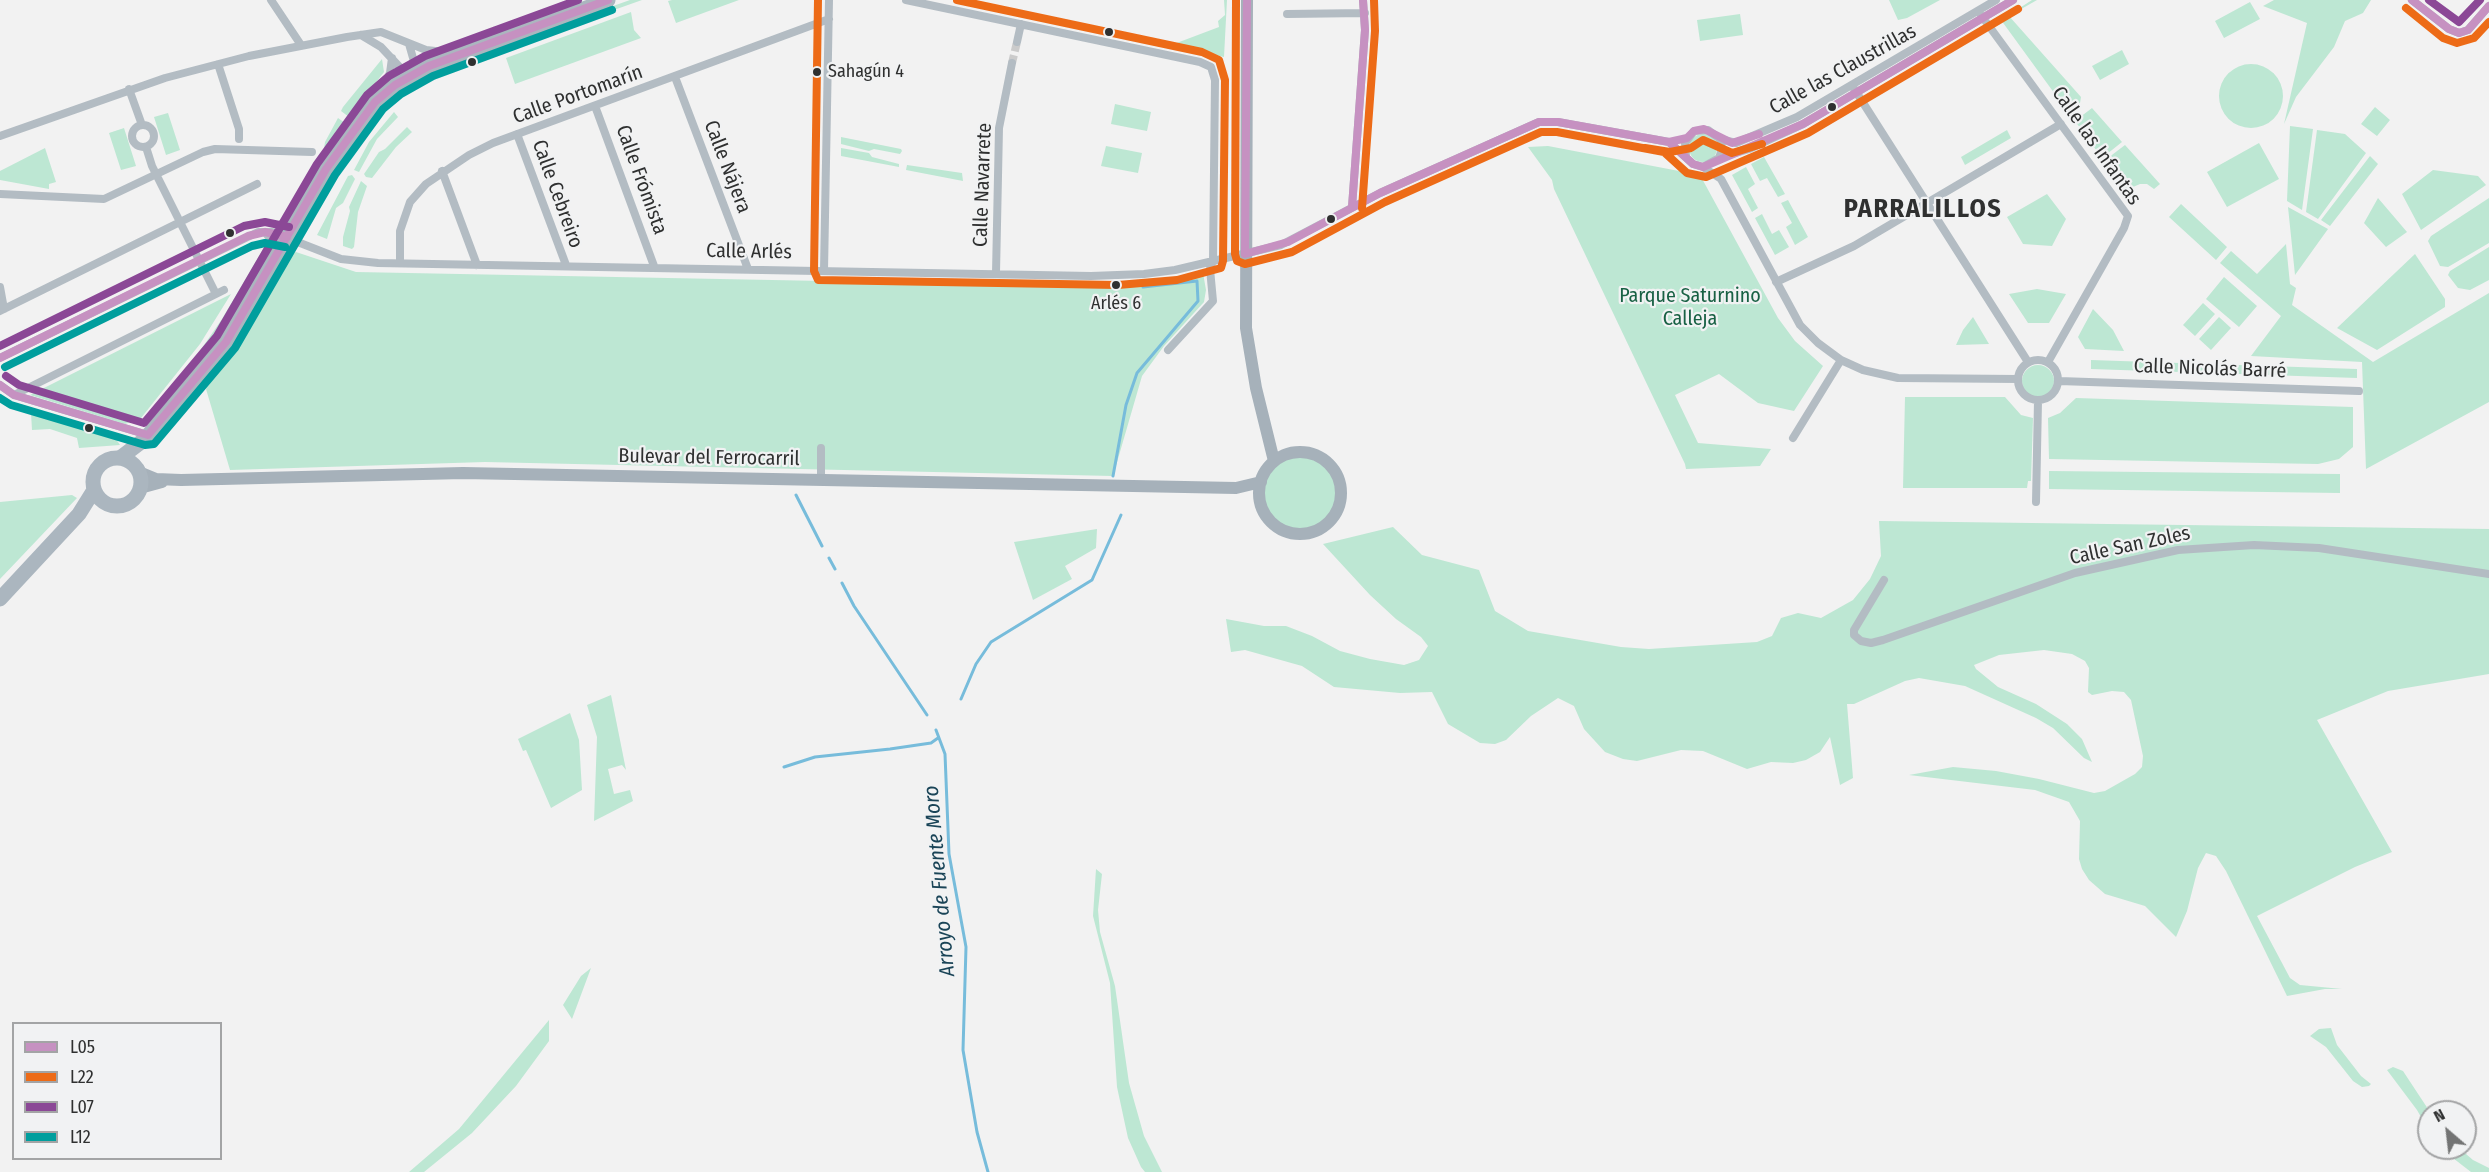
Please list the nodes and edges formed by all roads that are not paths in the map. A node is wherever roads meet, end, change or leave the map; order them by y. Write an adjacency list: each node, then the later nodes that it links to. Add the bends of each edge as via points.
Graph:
1 (271, 0): 22 (street)
2 (608, 0): 23 (highway)
3 (906, 0): 16 (street)
4 (1247, 0): 56 (main road)
5 (1363, 0): 13 (street)
6 (1995, 0): 14 (street)
7 (2003, 0): 14 (street)
8 (2013, 0): 14 (street)
9 (2412, 0): 11 (street, via 2449,30 2459,33 2468,30)
10 (830, 3): 15 (street)
11 (2489, 6)
12 (1287, 14): 13 (street)
13 (1365, 14): 52 (street)
14 (1981, 14): 30 (street, Calle las Claustrillas); 30 (street, Calle las Claustrillas, via 1894,62); 33 (street, Calle las Infantas)
15 (829, 19): 28 (street, Calle Portomarín); 65 (street)
16 (1021, 24): 19 (street); 59 (street, via 1210,67 1215,80)
17 (381, 32): 18 (street); 20 (street); 21 (street)
18 (360, 35): 20 (street); 22 (street)
19 (1017, 42)
20 (376, 43): 24 (street)
21 (409, 44): 23 (street, via 442,53); 27 (street)
22 (301, 45): 26 (street)
23 (463, 53): 27 (highway)
24 (392, 58): 27 (street); 31 (street, via 386,83)
25 (1012, 63): 66 (street, Calle Navarrete, via 999,128)
26 (218, 64): 29 (street); 39 (street)
27 (412, 74): 31 (highway)
28 (675, 77): 32 (street, Calle Portomarín); 64 (street, Calle Nájera)
29 (129, 89): 34 (street); 36 (street)
30 (1855, 90): 38 (street, Calle las Claustrillas, via 1745,140 1732,143); 44 (street, Calle las Claustrillas, via 1778,137); 51 (street)
31 (375, 102): 55 (highway, via 326,169)
32 (595, 106): 35 (street, Calle Portomarín); 63 (street, Calle Frómista)
33 (2061, 124): 51 (street); 74 (street, Calle las Infantas, via 2123,208 2128,221)
34 (141, 125): 41 (street, via 150,127 154,133 153,142); 41 (street, via 134,129 133,139 137,145)
35 (517, 134): 46 (street, Calle Portomarín, via 469,154); 62 (street, Calle Cebreiro)
36 (0, 136)
37 (1687, 138): 38 (street, via 1704,129); 40 (street); 43 (street)
38 (1720, 138): 44 (street)
39 (239, 139)
40 (1669, 142): 43 (street); 52 (street, Calle Arlés, via 1539,122)
41 (146, 147): 47 (street)
42 (312, 152): 47 (street, via 214,149)
43 (1686, 156): 45 (street, via 1693,164)
44 (1718, 159): 45 (street); 48 (street)
45 (1703, 166): 48 (street)
46 (442, 171): 60 (street, Calle Portomarín, via 418,192 406,213 400,231); 61 (street)
47 (157, 174): 50 (street, via 104,199); 53 (street)
48 (1720, 179): 67 (street)
49 (257, 184): 53 (street)
50 (0, 194)
51 (1926, 203): 67 (street, via 1854,246); 73 (street)
52 (1352, 207): 56 (street, Calle Arlés, via 1288,242)
53 (180, 222): 58 (street); 69 (street)
54 (265, 231): 55 (street, Calle Arlés); 57 (street, via 272,241); 58 (street)
55 (287, 237): 57 (highway); 60 (street, Calle Arlés, via 341,259)
56 (1245, 254): 59 (street, Calle Arlés); 85 (main road, via 1247,335 1256,388 1270,444)
57 (275, 259): 82 (highway, via 212,362)
58 (199, 260): 71 (street); 79 (street, via 220,292)
59 (1213, 261): 66 (street, Calle Arlés, via 1144,274); 70 (street, via 1213,302)
60 (400, 263): 61 (street, Calle Arlés)
61 (477, 265): 62 (street, Calle Arlés)
62 (566, 265): 63 (street, Calle Arlés)
63 (654, 267): 64 (street, Calle Arlés)
64 (748, 269): 65 (street, Calle Arlés)
65 (824, 271): 66 (street, Calle Arlés)
66 (996, 273)
67 (1776, 282): 72 (street, via 1800,325)
68 (0, 287): 69 (street)
69 (2, 310)
70 (1168, 350)
71 (0, 358)
72 (1840, 360): 75 (street, via 1898,378); 81 (street)
73 (2028, 362): 74 (street); 75 (street)
74 (2048, 362): 76 (street, via 2056,369)
75 (2018, 379): 80 (street, via 2024,394)
76 (2059, 381): 78 (street, Calle Nicolás Barré); 80 (street, via 2053,394)
77 (0, 385): 79 (street)
78 (2359, 391)
79 (14, 395): 82 (street)
80 (2038, 401): 92 (street)
81 (1794, 438)
82 (143, 440): 84 (highway); 86 (highway)
83 (821, 448): 87 (street)
84 (120, 458): 86 (highway); 90 (highway, via 112,458 98,467 92,482)
85 (1278, 459): 88 (main road); 91 (main road, via 1304,453 1325,461 1333,469 1341,492 1334,516 1314,531 1289,532 1268,519)
86 (138, 475): 87 (main road, Bulevar del Ferrocarril, via 181,480 463,473); 93 (highway, via 132,501 118,506)
87 (821, 480): 89 (main road, Bulevar del Ferrocarril)
88 (1261, 482): 89 (main road, Bulevar del Ferrocarril); 91 (main road)
89 (1236, 488): 91 (main road, Bulevar del Ferrocarril)
90 (94, 490): 93 (highway); 94 (highway)
91 (1259, 496)
92 (2036, 501)
93 (105, 503): 94 (highway)
94 (80, 514): 97 (highway)
95 (2489, 574): 96 (street, Calle San Zoles, via 2319,548 2254,545 2188,549 2075,573 1883,640 1861,642 1854,630)
96 (1884, 580)
97 (0, 599)

